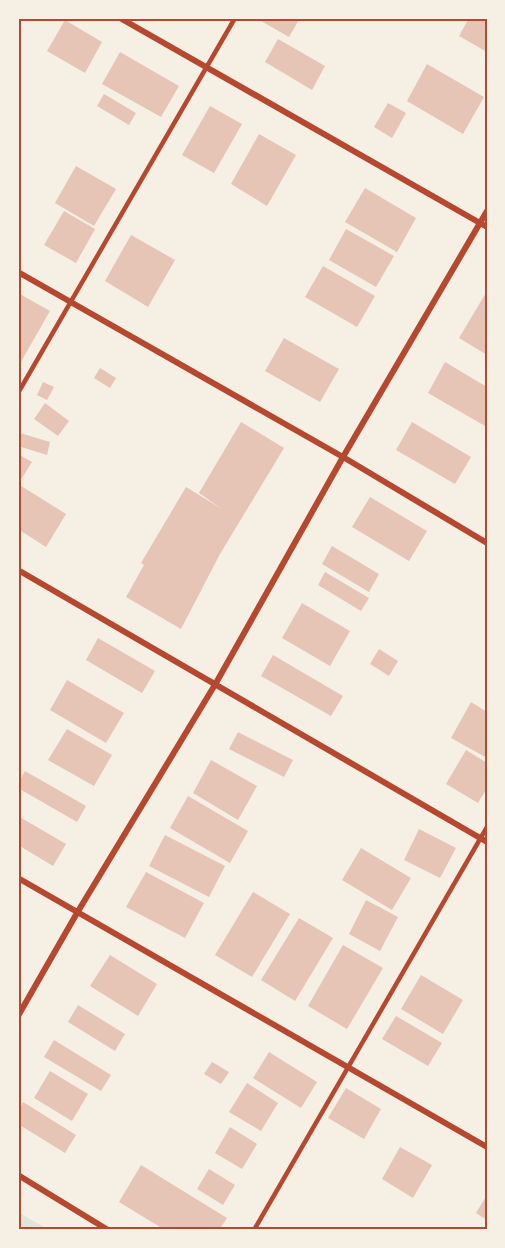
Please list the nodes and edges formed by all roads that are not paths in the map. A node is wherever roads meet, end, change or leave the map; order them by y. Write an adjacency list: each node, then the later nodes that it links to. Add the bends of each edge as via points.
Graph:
1 (120, 18): 3 (street)
2 (235, 18): 3 (lane)
3 (206, 68): 5 (street); 8 (lane)
4 (487, 211): 5 (street)
5 (480, 223): 6 (street); 10 (street)
6 (487, 227)
7 (18, 272): 8 (street)
8 (70, 303): 9 (lane); 10 (street)
9 (18, 393)
10 (344, 457): 11 (street); 13 (street)
11 (487, 543)
12 (18, 570): 13 (street)
13 (216, 683): 15 (street); 17 (street)
14 (487, 827): 15 (lane)
15 (484, 840): 19 (lane)
16 (18, 878): 17 (street)
17 (77, 913): 18 (street); 19 (street)
18 (18, 1016)
19 (349, 1067): 20 (street); 23 (lane)
20 (487, 1147)
21 (18, 1175): 22 (street)
22 (108, 1230)
23 (254, 1230)

